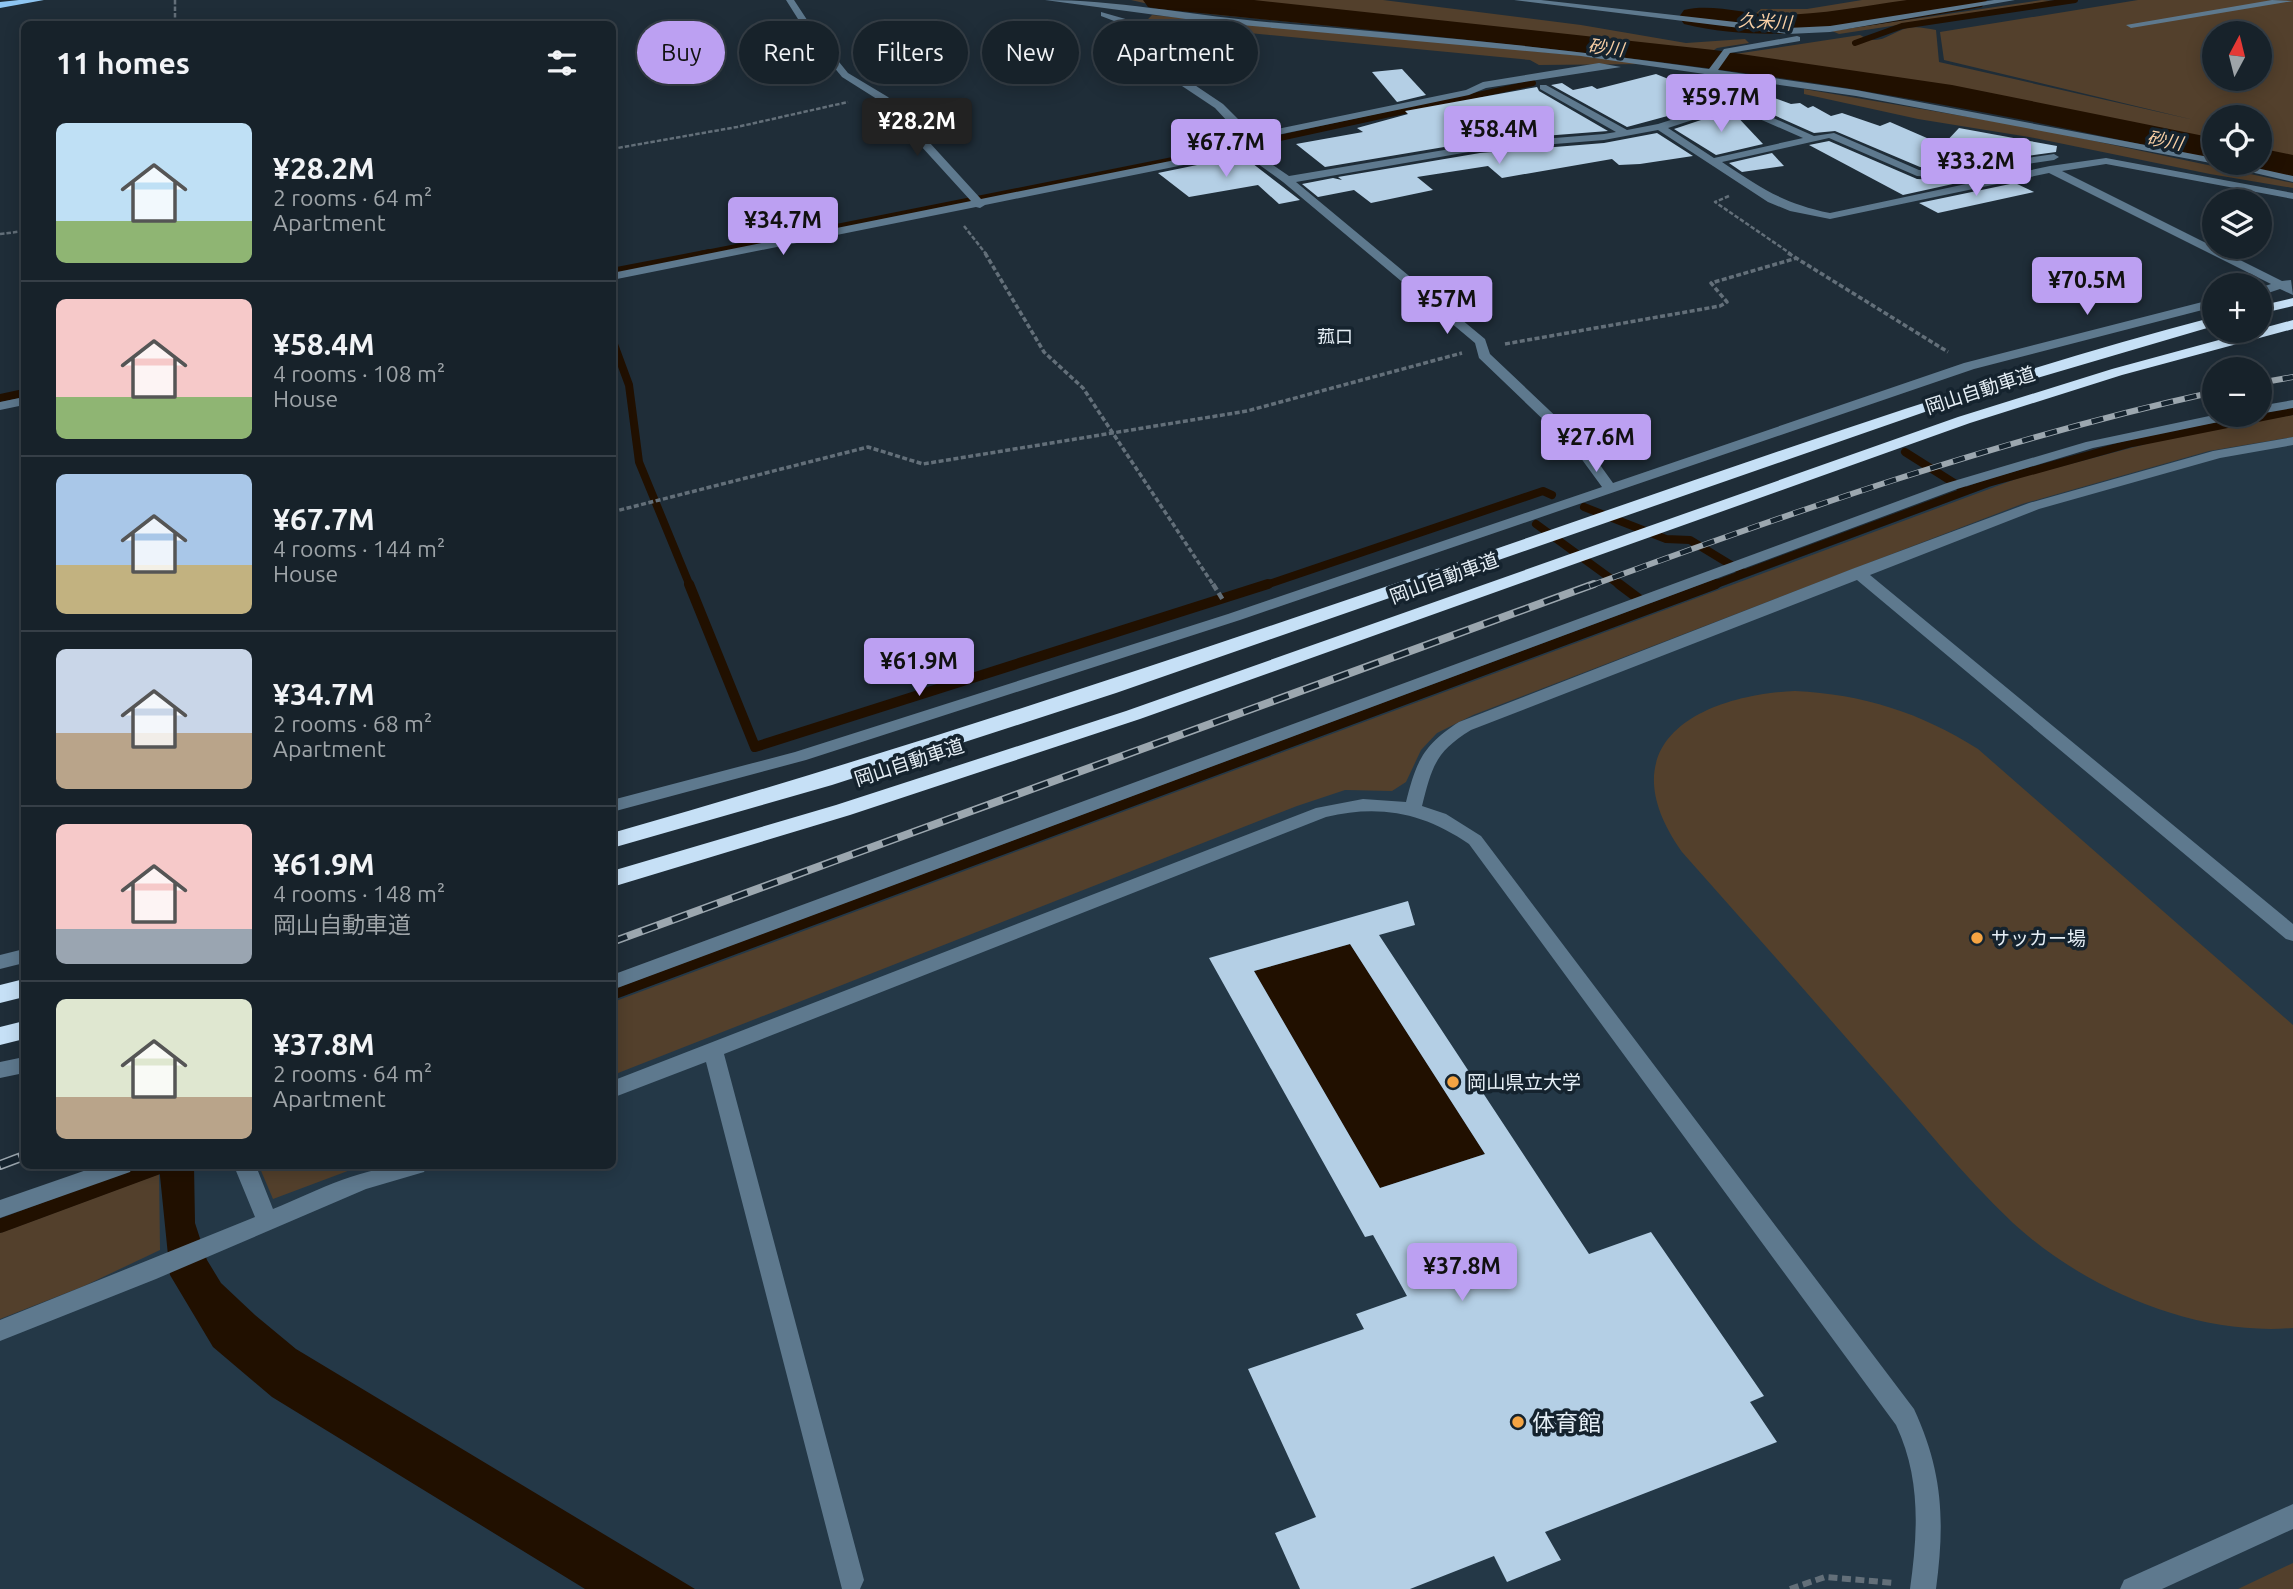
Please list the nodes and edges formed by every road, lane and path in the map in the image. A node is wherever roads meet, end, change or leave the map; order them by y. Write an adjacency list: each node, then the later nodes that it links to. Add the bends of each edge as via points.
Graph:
1 (40, 0): 8 (main road)
2 (175, 0): 9 (path)
3 (790, 0): 16 (street, via 845,75)
4 (1056, 0): 12 (street, via 1208,19 1581,53); 21 (street, via 1119,17 1140,52 1219,106)
5 (1518, 0): 11 (street, via 1754,30)
6 (2011, 0): 11 (street)
7 (2289, 0): 10 (street)
8 (0, 5)
9 (175, 21)
10 (2131, 25)
11 (1812, 31): 13 (street, via 1812,36 1727,51)
12 (1685, 69): 13 (street); 17 (street, via 1759,95); 21 (street, via 1599,66 1483,85)
13 (1713, 70): 24 (street)
14 (1543, 87): 19 (street)
15 (1510, 90): 21 (street)
16 (876, 96): 22 (path); 33 (street, via 884,99)
17 (1732, 103): 18 (street); 20 (street)
18 (1660, 127): 19 (street); 25 (street)
19 (1627, 134): 30 (street, via 1480,147)
20 (1813, 139): 25 (street); 26 (street, via 1830,135 1928,174 2069,155)
21 (1257, 141): 23 (street)
22 (616, 148)
23 (1245, 149): 30 (street); 33 (street)
24 (2202, 159)
25 (1714, 161): 31 (street)
26 (2106, 161): 27 (street); 32 (street)
27 (2050, 169): 31 (street, via 1830,216 1794,209); 39 (street)
28 (2272, 174): 29 (street)
29 (2293, 179)
30 (1287, 180): 45 (street, via 1482,342)
31 (1757, 190): 37 (path, via 1715,202)
32 (2293, 196)
33 (977, 201): 34 (street)
34 (948, 212): 38 (street); 52 (path, via 970,231 991,260 1044,352 1083,388)
35 (21, 231): 36 (path)
36 (0, 234)
37 (1797, 258): 45 (path, via 1711,283 1727,302 1720,306); 46 (path)
38 (616, 276)
39 (2289, 285)
40 (2293, 302): 42 (highway)
41 (2202, 306): 46 (street)
42 (2272, 307)
43 (2293, 324): 61 (highway, 岡山自動車道, via 1964,420 1133,715 843,810)
44 (2202, 325): 60 (highway, 岡山自動車道, via 1912,411 1096,693 825,780)
45 (1483, 348): 52 (path, via 1247,411); 54 (street, via 1484,355 1580,447)
46 (1969, 366): 54 (street)
47 (21, 402): 49 (street)
48 (2293, 404): 50 (street)
49 (0, 406)
50 (2272, 408)
51 (2202, 421): 65 (street, via 2048,455 1956,484)
52 (1113, 434): 55 (path, via 923,464 868,447); 57 (path)
53 (2293, 441): 56 (street, via 2218,454 2034,506)
54 (1610, 488): 58 (street, via 1234,617 839,743)
55 (616, 511)
56 (1857, 572): 59 (street, via 1465,726 1437,742 1427,757); 62 (street)
57 (1220, 595)
58 (616, 805)
59 (1413, 808): 70 (street, via 1349,804 1322,811); 82 (street, via 1454,824 1475,840 1905,1417 1920,1445 1927,1481 1930,1537)
60 (616, 840)
61 (616, 877)
62 (2293, 934)
63 (21, 957): 64 (street)
64 (0, 962)
65 (616, 982)
66 (21, 989): 67 (highway)
67 (0, 994)
68 (21, 1031): 69 (highway)
69 (0, 1036)
70 (713, 1051): 73 (street); 81 (street)
71 (21, 1066): 72 (street)
72 (0, 1070)
73 (616, 1088)
74 (113, 1169): 77 (street)
75 (246, 1169): 78 (street)
76 (405, 1169): 78 (street, via 362,1181)
77 (0, 1209)
78 (259, 1223): 79 (street)
79 (0, 1331)
80 (2293, 1516): 84 (street)
81 (852, 1580)
82 (1924, 1587): 83 (path, via 1825,1577)
83 (1790, 1589)
84 (2133, 1589)

